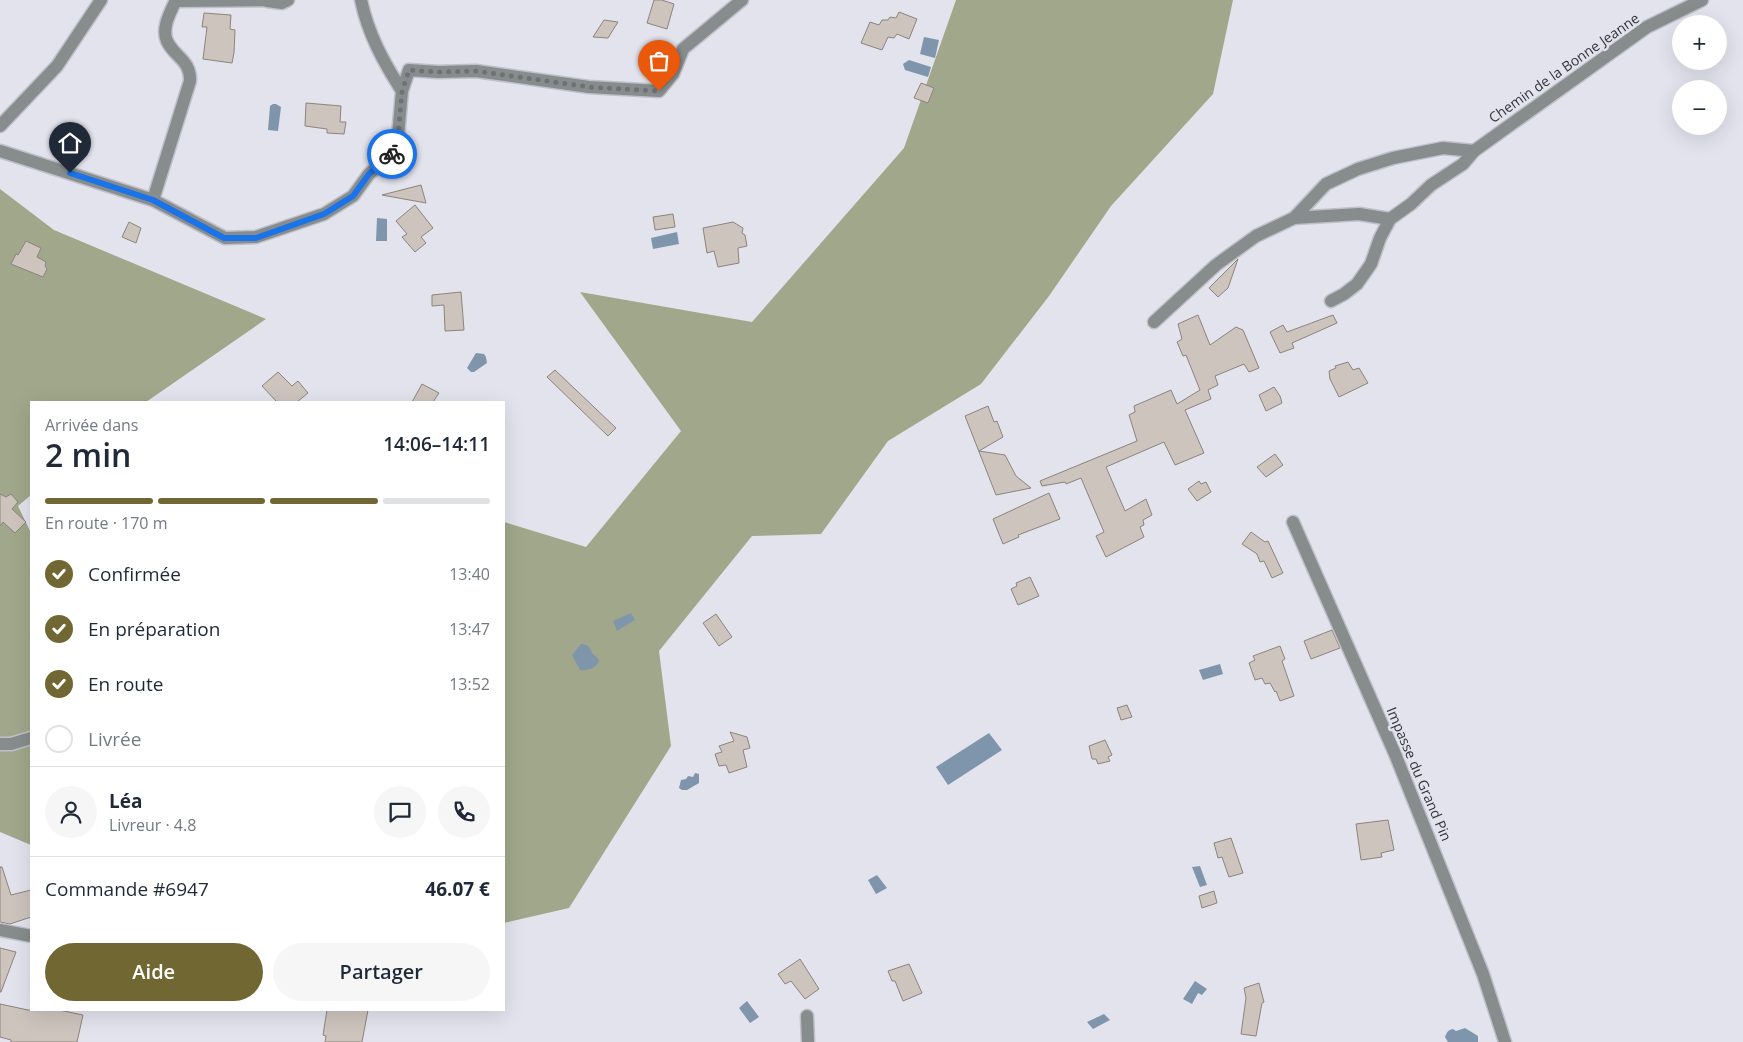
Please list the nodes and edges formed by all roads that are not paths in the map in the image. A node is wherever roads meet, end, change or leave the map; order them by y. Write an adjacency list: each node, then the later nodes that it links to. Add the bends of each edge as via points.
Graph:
1 (101, 0): 9 (street, via 57,66)
2 (176, 0): 7 (street); 12 (street, via 168,16 165,34 167,42 191,73)
3 (288, 0): 7 (street, via 282,3)
4 (361, 0): 8 (street, via 365,20 378,51)
5 (742, 0): 8 (street, via 684,49 673,74 659,91 589,87 476,71 409,70)
6 (1702, 0): 11 (street, Chemin de la Bonne Jeanne, via 1647,27)
7 (267, 1)
8 (402, 92): 12 (street, via 398,136 392,154 369,174 353,196 324,214 256,238 224,238)
9 (0, 126)
10 (0, 151): 12 (street)
11 (1474, 152): 13 (street, via 1444,148 1358,169 1326,184); 14 (street, Chemin de la Bonne Jeanne, via 1463,164)
12 (153, 200)
13 (1294, 218): 14 (street, via 1359,214); 16 (street, via 1256,236 1216,265)
14 (1390, 219): 15 (street, Chemin de la Bonne Jeanne, via 1371,264 1356,284)
15 (1331, 301)
16 (1154, 322)
17 (1293, 522): 24 (street, Impasse du Grand Pin, via 1396,754 1483,974)
18 (30, 738): 19 (street)
19 (0, 744)
20 (0, 930): 21 (street)
21 (30, 936)
22 (807, 1016): 23 (street)
23 (808, 1042)
24 (1505, 1042)

